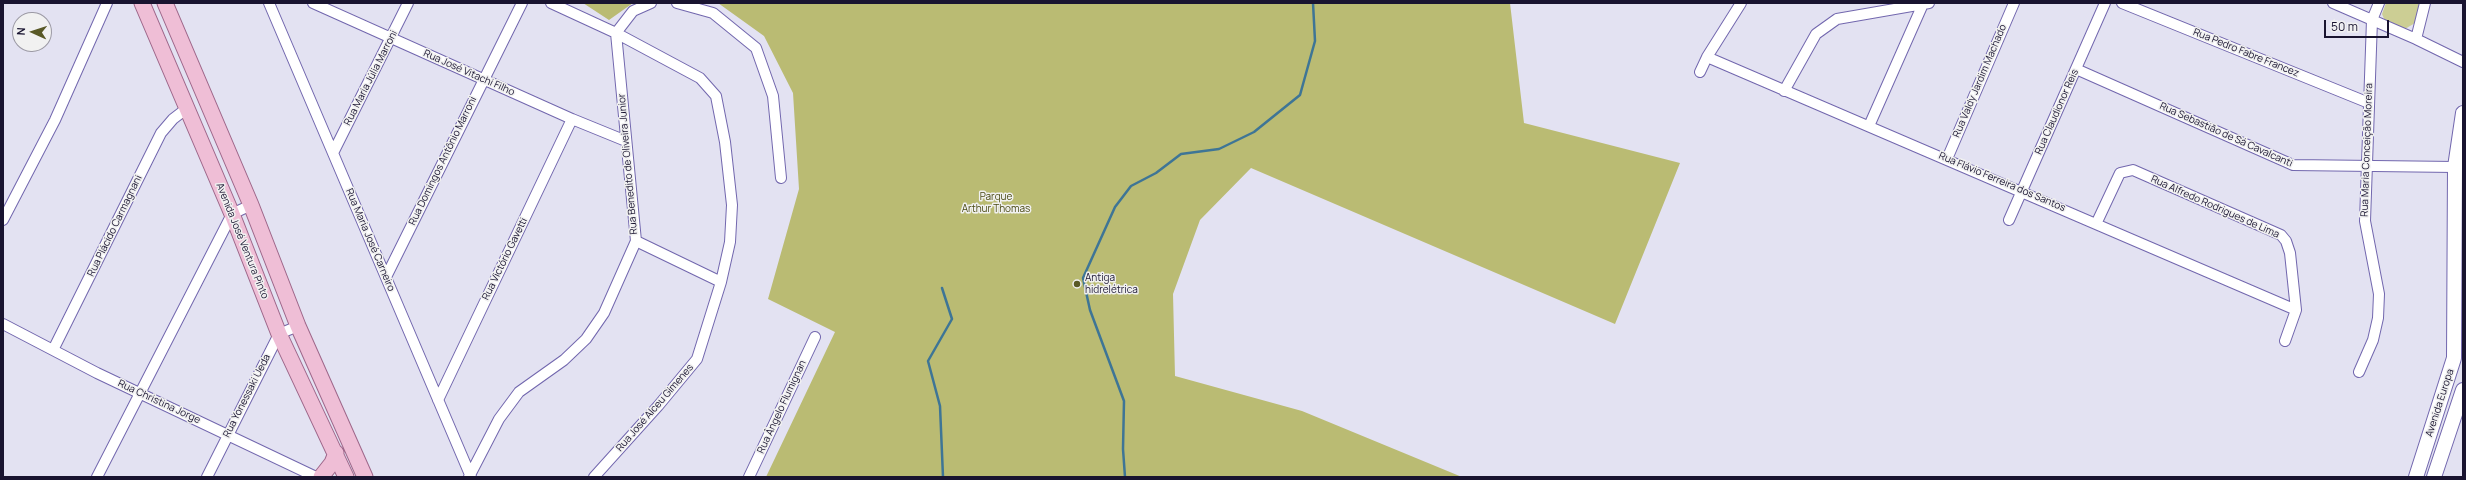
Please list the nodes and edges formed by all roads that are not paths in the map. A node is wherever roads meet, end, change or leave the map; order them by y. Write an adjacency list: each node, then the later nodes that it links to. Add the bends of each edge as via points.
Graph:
1 (107, 3): 45 (street, via 55,120)
2 (142, 3): 32 (main road, Avenida José Ventura Pinto)
3 (165, 3): 43 (main road, Avenida José Ventura Pinto)
4 (269, 3): 37 (street, Rua Maria José Carneiro)
5 (313, 3): 23 (street, Rua José Vitachi Filho)
6 (408, 3): 23 (street, Rua Maria Júlia Marroni)
7 (522, 3): 29 (street, Rua Domingos Antônio Marroni)
8 (551, 3): 20 (street, Rua José Alceu Gimenes)
9 (569, 3): 20 (street)
10 (651, 3): 22 (street, via 633,11)
11 (677, 3): 41 (street, via 713,13 756,48 773,96)
12 (1741, 3): 25 (street)
13 (2014, 3): 38 (street, Rua Valdy Jardim Machado)
14 (2105, 3): 27 (street, Rua Claudionor Reis)
15 (2122, 3): 31 (street, Rua Pedro Fabre Francez)
16 (2333, 3): 21 (street)
17 (2379, 3): 21 (street)
18 (2425, 3): 24 (street)
19 (1926, 4): 30 (street, via 1837,19 1816,34); 35 (street)
20 (575, 15): 22 (street, Rua José Alceu Gimenes)
21 (2372, 20): 24 (street); 31 (street, Rua Maria Conceição Moreira)
22 (616, 33): 36 (street, Rua Benedito de Oliveira Junior); 50 (street, Rua José Alceu Gimenes, via 700,78 716,96 725,142 732,205 730,242)
23 (391, 38): 29 (street, Rua José Vitachi Filho); 37 (street, Rua Maria Júlia Marroni)
24 (2416, 39): 26 (street)
25 (1707, 57): 28 (street); 30 (street, Rua Flávio Ferreira dos Santos)
26 (2463, 62)
27 (2076, 68): 40 (street, Rua Sebastião de Sá Cavalcanti, via 2293,165); 42 (street, Rua Claudionor Reis)
28 (1700, 72)
29 (483, 79): 34 (street, Rua José Vitachi Filho); 49 (street, Rua Domingos Antônio Marroni)
30 (1784, 91): 35 (street, Rua Flávio Ferreira dos Santos)
31 (2369, 103): 40 (street, Rua Maria Conceição Moreira)
32 (186, 110): 44 (main road, Avenida José Ventura Pinto); 58 (street, Rua Plácido Carmagnani, via 173,119 161,133)
33 (2463, 113): 39 (main road, Avenida Europa)
34 (572, 119): 36 (street, Rua José Vitachi Filho); 62 (street, Rua Victório Gavetti)
35 (1869, 126): 38 (street, Rua Flávio Ferreira dos Santos)
36 (626, 141): 48 (street, Rua Benedito de Oliveira Junior)
37 (333, 153): 49 (street, Rua Maria José Carneiro)
38 (1947, 159): 42 (street, Rua Flávio Ferreira dos Santos)
39 (2455, 167): 40 (street, Rua Sebastião de Sá Cavalcanti); 52 (main road, Avenida Europa)
40 (2366, 168): 59 (street, Rua Maria Conceição Moreira, via 2365,221 2379,306 2373,340)
41 (781, 178)
42 (2022, 190): 46 (street, Rua Claudionor Reis); 47 (street, Rua Flávio Ferreira dos Santos)
43 (251, 205): 44 (street); 54 (main road, Avenida José Ventura Pinto)
44 (232, 214): 55 (main road, Avenida José Ventura Pinto); 61 (street)
45 (3, 220)
46 (2009, 220)
47 (2096, 222): 51 (street, Rua Flávio Ferreira dos Santos); 51 (street, Rua Alfredo Rodrigues de Lima, via 2120,173 2134,170 2281,235 2290,253)
48 (636, 241): 50 (street); 65 (street, Rua Benedito de Oliveira Junior, via 604,313 586,339 564,360 519,392 499,419)
49 (386, 277): 62 (street, Rua Maria José Carneiro)
50 (721, 282): 72 (street, Rua José Alceu Gimenes, via 697,359)
51 (2296, 310): 57 (street, Rua Alfredo Rodrigues de Lima)
52 (2459, 319): 74 (main road, Avenida Europa, via 2454,358)
53 (3, 324): 58 (street, Rua Christina Jorge)
54 (298, 326): 55 (street); 71 (main road, Avenida José Ventura Pinto)
55 (279, 334): 63 (street, Rua Yonessaki Ueda); 64 (main road, Avenida José Ventura Pinto)
56 (815, 337): 73 (street, Rua Ângelo Flumignan)
57 (2286, 341)
58 (53, 350): 61 (street, Rua Christina Jorge)
59 (2359, 372)
60 (2463, 390): 75 (main road, Avenida Europa)
61 (139, 393): 63 (street, Rua Christina Jorge); 66 (street)
62 (438, 400): 65 (street, Rua Maria José Carneiro)
63 (228, 435): 67 (street, Rua Yonessaki Ueda); 68 (street, Rua Christina Jorge)
64 (336, 452): 69 (main road, via 332,463); 70 (main road, Avenida José Ventura Pinto)
65 (470, 476)
66 (97, 477)
67 (207, 477)
68 (316, 477)
69 (321, 477)
70 (346, 477)
71 (365, 477)
72 (594, 477)
73 (749, 477)
74 (2416, 477)
75 (2434, 477)

